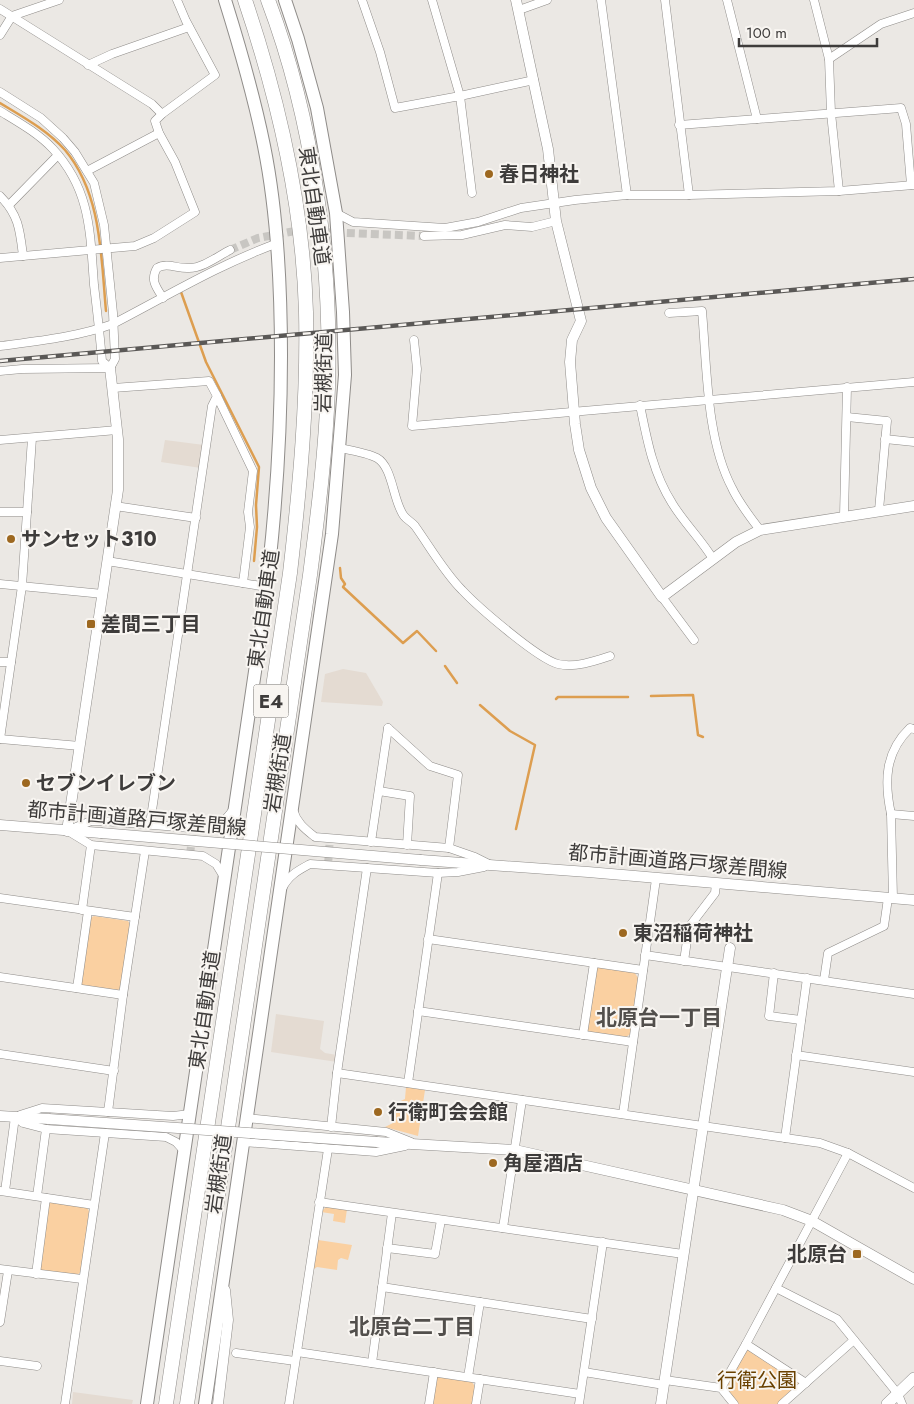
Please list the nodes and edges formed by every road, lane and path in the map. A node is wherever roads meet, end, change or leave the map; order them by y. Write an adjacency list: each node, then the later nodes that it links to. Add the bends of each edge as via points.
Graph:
1 (59, 0): 17 (street)
2 (177, 0): 18 (street)
3 (224, 0): 44 (highway, 岩槻街道, via 245,64 264,147)
4 (245, 0): 209 (highway, 東北自動車道 / E4, via 277,106 296,200 306,310 305,406 290,572)
5 (268, 0): 210 (highway, 東北自動車道 / E4, via 298,96 322,237 328,386 325,441 310,575)
6 (286, 0): 41 (highway, 岩槻街道, via 317,108)
7 (362, 0): 24 (street, via 394,108)
8 (432, 0): 24 (street)
9 (547, 0): 14 (street)
10 (601, 0): 36 (street)
11 (665, 0): 29 (street)
12 (727, 0): 28 (street)
13 (814, 0): 20 (street)
14 (517, 5): 22 (street)
15 (0, 10): 17 (street)
16 (914, 13): 20 (street, via 881,24)
17 (12, 16): 19 (street); 21 (street)
18 (189, 27): 21 (street); 27 (street, via 215,75)
19 (0, 35)
20 (829, 59): 26 (street)
21 (88, 65): 27 (street, via 152,104)
22 (534, 80): 24 (street); 39 (street, via 548,149)
23 (0, 92): 32 (street, via 41,118 63,138)
24 (460, 96): 35 (street)
25 (0, 111): 31 (street, via 28,128)
26 (831, 113): 28 (street); 33 (street, via 901,108); 34 (street)
27 (162, 114): 30 (street, via 155,121)
28 (757, 119): 29 (street)
29 (679, 125): 37 (street)
30 (159, 133): 32 (street); 45 (street, via 175,162 195,212 135,246)
31 (58, 155): 40 (street); 47 (street, via 73,176 84,201)
32 (87, 170): 45 (street, via 99,200)
33 (913, 185): 34 (street)
34 (838, 191): 37 (street)
35 (472, 193)
36 (627, 195): 37 (street); 39 (street)
37 (689, 195)
38 (0, 196): 40 (street)
39 (553, 203): 41 (street, via 445,228 353,222); 42 (street)
40 (9, 205): 48 (street, via 20,228)
41 (336, 213): 71 (highway, 岩槻街道, via 345,366)
42 (556, 221): 43 (street, via 532,227 504,225 462,235); 64 (street, via 581,321 570,350)
43 (424, 236)
44 (278, 243): 50 (street, via 220,267); 86 (highway, 岩槻街道, via 281,415 276,508)
45 (107, 249): 47 (street); 52 (street)
46 (230, 250): 50 (street, via 198,267 157,268 153,282)
47 (92, 251): 48 (street); 53 (street)
48 (23, 256): 49 (street)
49 (0, 258)
50 (163, 298): 52 (street)
51 (670, 313): 62 (street, via 702,311)
52 (113, 324): 53 (street); 56 (street, via 115,359)
53 (99, 329): 55 (street); 56 (street, via 102,361)
54 (414, 340): 64 (street, via 416,369 412,426)
55 (0, 346)
56 (110, 368): 57 (street); 60 (street)
57 (0, 371)
58 (914, 382): 59 (street)
59 (847, 387): 62 (street); 65 (street)
60 (112, 388): 61 (street, via 208,381); 66 (street)
61 (217, 396): 78 (street, via 212,406); 83 (street, via 253,471)
62 (710, 399): 63 (street); 79 (street, via 714,437 722,464 732,488)
63 (640, 406): 64 (street); 80 (street, via 650,454 662,487)
64 (574, 412): 88 (street, via 579,450 595,496 606,518)
65 (847, 417): 68 (street, via 887,421); 77 (street)
66 (117, 430): 67 (street); 72 (street, via 119,465)
67 (32, 438): 69 (street); 76 (street)
68 (885, 439): 70 (street); 74 (street)
69 (0, 440)
70 (914, 442)
71 (340, 448): 90 (street, via 378,458 404,516 414,523 462,590 521,641 547,660 560,664 578,664); 98 (highway, 岩槻街道, via 332,534)
72 (115, 506): 78 (street); 81 (street)
73 (914, 506): 74 (street)
74 (879, 510): 77 (street)
75 (0, 512): 76 (street)
76 (27, 512): 85 (street)
77 (844, 516): 79 (street)
78 (196, 518): 82 (street)
79 (760, 530): 80 (street)
80 (713, 559): 88 (street)
81 (107, 562): 82 (street); 87 (street)
82 (188, 574): 83 (street); 101 (street)
83 (243, 583): 86 (street)
84 (0, 584): 85 (street)
85 (22, 586): 87 (street); 92 (street)
86 (267, 587): 97 (highway, 岩槻街道)
87 (102, 594): 95 (street)
88 (662, 597): 89 (street)
89 (694, 640)
90 (610, 656)
91 (0, 662): 92 (street)
92 (11, 662): 94 (street)
93 (914, 729): 99 (street, via 910,728 900,738 890,758 887,781)
94 (0, 739): 95 (street)
95 (80, 746): 103 (street)
96 (379, 792): 104 (street); 106 (street, via 410,796); 107 (street, via 388,728 430,766 458,775)
97 (236, 804): 101 (street, via 225,820 213,828); 113 (highway, 岩槻街道)
98 (292, 806): 104 (street, via 302,828 316,837); 116 (highway, 岩槻街道)
99 (891, 814): 100 (street); 117 (street)
100 (914, 816)
101 (150, 824): 103 (street, via 91,821)
102 (0, 825): 103 (street, 都市計画道路戸塚差間線)
103 (67, 831): 105 (street); 109 (street, 都市計画道路戸塚差間線, bridge)
104 (371, 842): 106 (street)
105 (91, 845): 108 (street); 119 (street)
106 (407, 845): 107 (street)
107 (449, 848): 109 (street)
108 (145, 851): 113 (street, via 203,856 216,864); 120 (street)
109 (491, 865): 111 (street); 112 (street, 都市計画道路戸塚差間線)
110 (367, 868): 111 (street); 116 (street, via 310,864 290,877); 143 (street)
111 (438, 873): 121 (street)
112 (656, 879): 114 (street, 都市計画道路戸塚差間線); 123 (street)
113 (225, 882): 147 (highway, 岩槻街道)
114 (716, 883): 117 (street, 都市計画道路戸塚差間線); 124 (street, via 715,893 689,928)
115 (0, 898): 119 (street)
116 (278, 898): 151 (highway, 岩槻街道)
117 (891, 898): 118 (street, 都市計画道路戸塚差間線); 131 (street, via 884,926 828,953)
118 (914, 900)
119 (85, 910): 120 (street); 132 (street)
120 (135, 917): 134 (street)
121 (428, 939): 125 (street); 135 (street)
122 (730, 948): 126 (street)
123 (645, 955): 124 (street); 127 (street)
124 (684, 960): 126 (street)
125 (594, 963): 127 (street); 137 (street)
126 (727, 966): 128 (street); 153 (street)
127 (643, 970): 138 (street)
128 (774, 973): 130 (street); 136 (street, via 769,1016)
129 (0, 977): 132 (street)
130 (807, 978): 131 (street); 136 (street)
131 (824, 980): 133 (street)
132 (77, 988): 134 (street)
133 (914, 994)
134 (123, 995): 141 (street)
135 (418, 1011): 137 (street); 144 (street)
136 (801, 1020): 140 (street)
137 (583, 1035): 138 (street)
138 (633, 1042): 148 (street)
139 (0, 1054): 141 (street)
140 (796, 1055): 142 (street); 156 (street)
141 (114, 1071): 146 (street)
142 (914, 1072)
143 (337, 1073): 144 (street); 154 (street)
144 (408, 1083): 145 (street)
145 (522, 1100): 148 (street); 160 (street)
146 (108, 1112): 147 (street); 150 (street, via 42,1108)
147 (190, 1114): 161 (highway, 岩槻街道)
148 (623, 1114): 153 (street)
149 (0, 1116): 150 (street)
150 (15, 1117): 152 (street); 165 (street)
151 (246, 1118): 154 (street); 157 (highway, 岩槻街道)
152 (47, 1124): 155 (street); 158 (street, bridge); 166 (street)
153 (703, 1126): 156 (street); 164 (street)
154 (331, 1127): 158 (street, via 386,1132)
155 (105, 1133): 161 (street, via 166,1137); 169 (street)
156 (785, 1138): 162 (street, via 820,1143)
157 (243, 1142): 159 (street); 180 (highway, 岩槻街道)
158 (416, 1144): 159 (street, via 376,1152); 160 (street)
159 (328, 1149): 168 (street)
160 (515, 1150): 164 (street); 173 (street)
161 (185, 1152): 187 (highway, 岩槻街道)
162 (848, 1153): 163 (street); 172 (street)
163 (914, 1188)
164 (693, 1190): 172 (street, via 783,1210); 176 (street)
165 (2, 1191): 166 (street)
166 (37, 1196): 167 (street)
167 (46, 1198): 169 (street); 178 (street)
168 (319, 1202): 170 (street); 190 (street)
169 (94, 1205): 179 (street)
170 (392, 1213): 171 (street); 175 (street)
171 (440, 1220): 173 (street); 175 (street, via 435,1254)
172 (812, 1221): 181 (street); 183 (street)
173 (503, 1228): 174 (street)
174 (603, 1242): 176 (street); 185 (street)
175 (387, 1248): 182 (street)
176 (683, 1254): 201 (street)
177 (4, 1270): 178 (street); 186 (street)
178 (36, 1274): 179 (street)
179 (82, 1279): 206 (street)
180 (224, 1279): 211 (highway, 岩槻街道); 212 (street, via 228,1320)
181 (914, 1279)
182 (382, 1287): 184 (street); 194 (street)
183 (776, 1288): 188 (street, via 837,1319); 189 (street)
184 (480, 1302): 185 (street); 198 (street)
185 (592, 1319): 197 (street)
186 (0, 1322)
187 (159, 1325): 207 (street, via 148,1362); 208 (highway, 岩槻街道)
188 (854, 1340): 202 (street); 205 (street)
189 (746, 1344): 202 (street); 203 (street)
190 (297, 1352): 193 (street); 194 (street)
191 (236, 1353): 193 (street)
192 (0, 1361): 195 (street)
193 (295, 1361): 213 (street)
194 (372, 1363): 196 (street)
195 (37, 1366)
196 (434, 1372): 198 (street); 214 (street)
197 (584, 1372): 201 (street); 204 (street)
198 (468, 1377): 200 (street)
199 (914, 1378): 205 (main road)
200 (480, 1379): 204 (street); 215 (street)
201 (665, 1382): 203 (street); 217 (street)
202 (806, 1383): 219 (street)
203 (721, 1388): 218 (street)
204 (580, 1394): 216 (street)
205 (900, 1399): 220 (main road)
206 (65, 1404)
207 (141, 1404)
208 (147, 1404)
209 (166, 1404)
210 (187, 1404)
211 (205, 1404)
212 (218, 1404)
213 (289, 1404)
214 (429, 1404)
215 (476, 1404)
216 (579, 1404)
217 (661, 1404)
218 (734, 1404)
219 (782, 1404)
220 (887, 1404)

